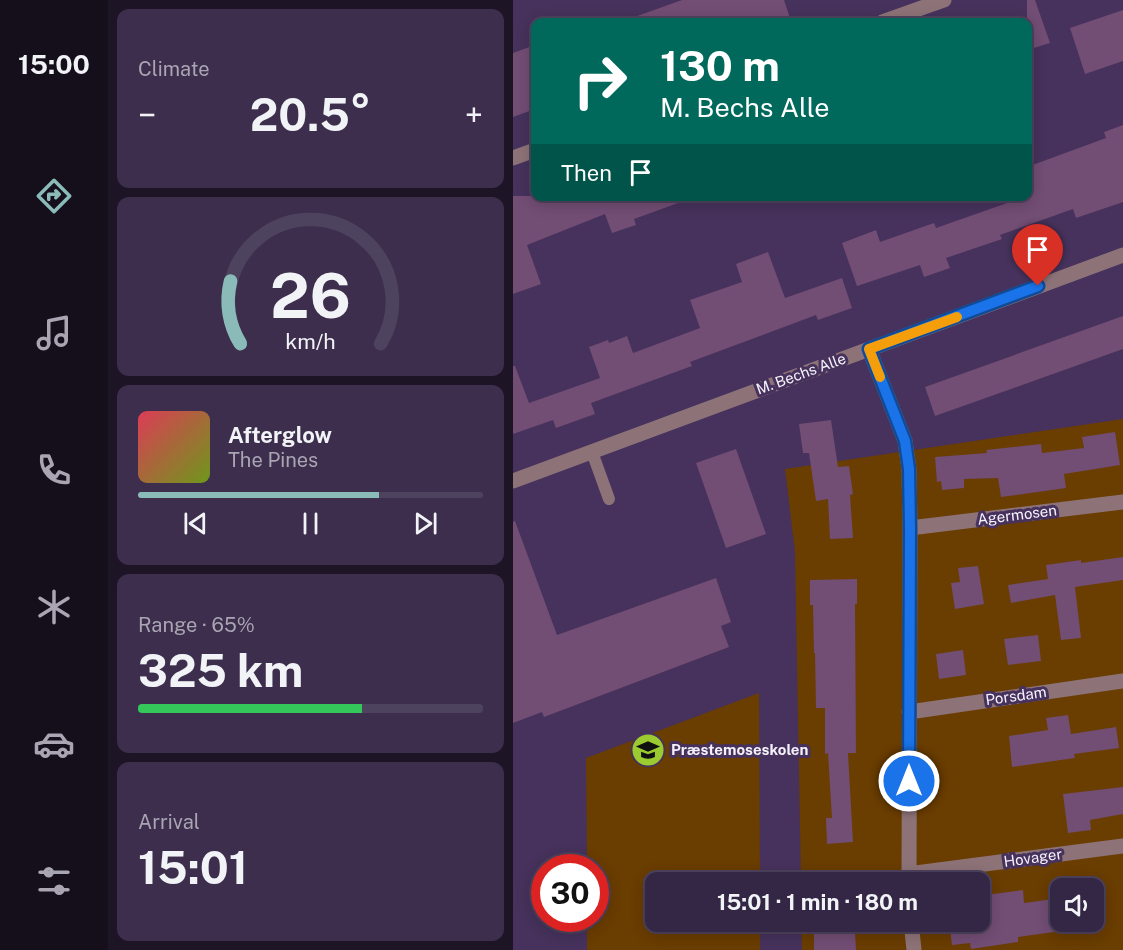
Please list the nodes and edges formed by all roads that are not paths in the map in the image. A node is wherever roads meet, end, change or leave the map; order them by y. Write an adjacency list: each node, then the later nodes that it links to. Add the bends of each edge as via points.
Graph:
1 (943, 0): 2 (street)
2 (893, 18)
3 (531, 151): 4 (street)
4 (513, 158)
5 (1123, 255): 6 (street, M. Bechs Alle)
6 (869, 349): 7 (street, M. Bechs Alle); 11 (street, via 905,441)
7 (592, 452): 8 (street, M. Bechs Alle); 9 (lane)
8 (513, 481)
9 (609, 499)
10 (1123, 502): 11 (street, Agermosen)
11 (910, 528): 13 (street)
12 (1123, 681): 13 (street, Porsdam)
13 (909, 712): 15 (street)
14 (1123, 846): 16 (street, Hovager)
15 (908, 872)
16 (948, 872)
17 (912, 932): 18 (street)
18 (913, 950)

